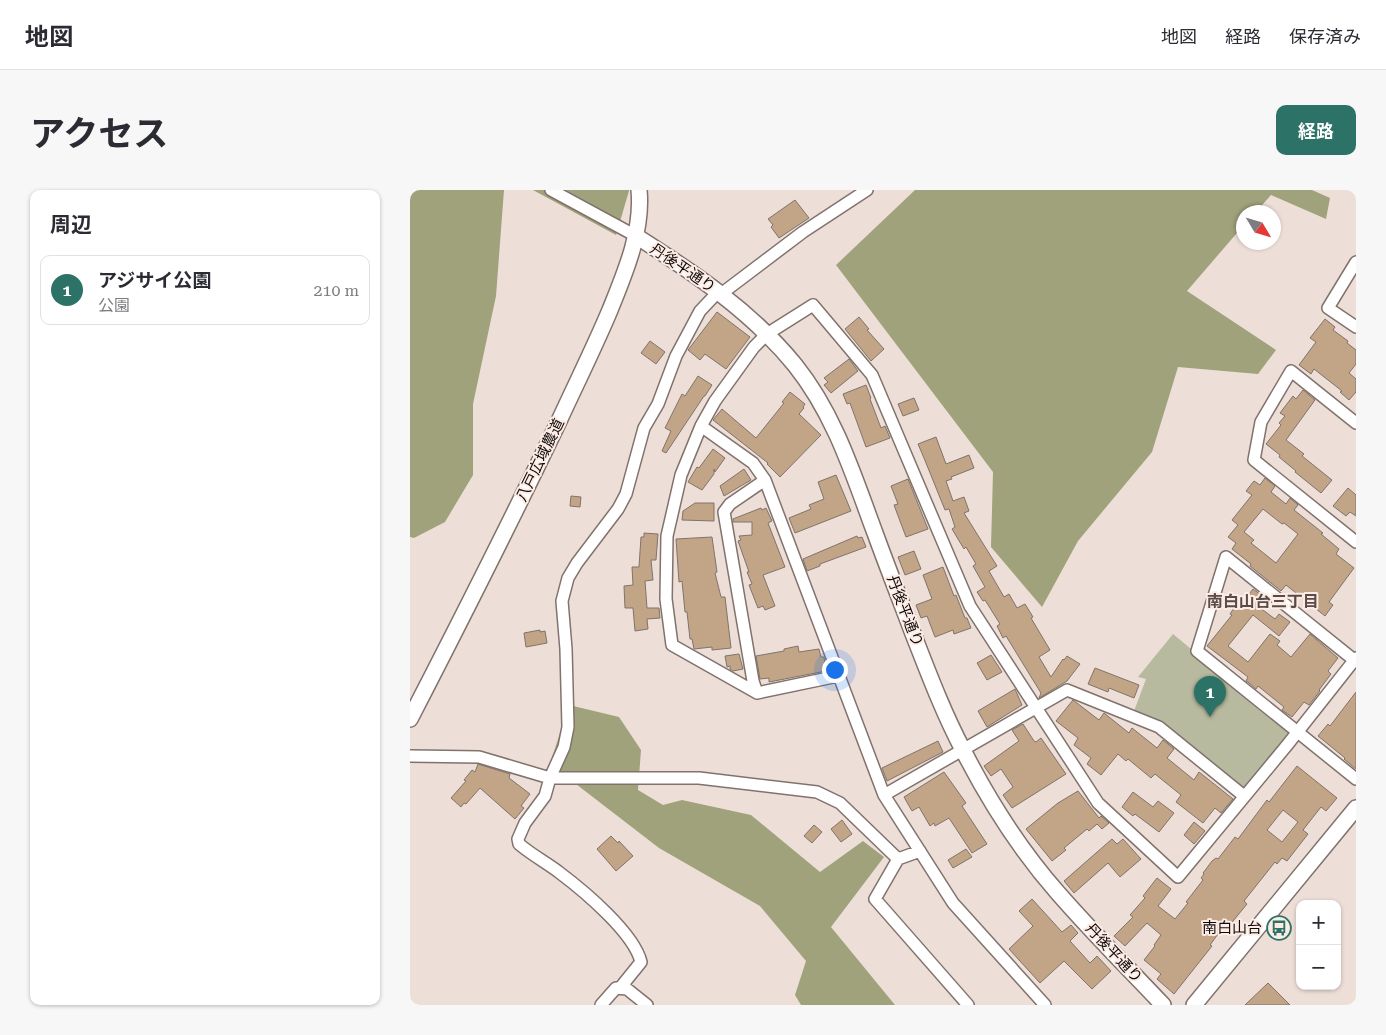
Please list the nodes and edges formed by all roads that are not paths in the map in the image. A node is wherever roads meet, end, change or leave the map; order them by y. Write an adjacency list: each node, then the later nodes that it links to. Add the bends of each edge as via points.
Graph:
1 (551, 190): 4 (street)
2 (639, 190): 4 (street, 八戸広域農道)
3 (867, 190): 6 (street)
4 (636, 236): 6 (street, 丹後平通り); 17 (street, 八戸広域農道, via 621,283 595,344 501,543)
5 (1356, 262): 7 (street, via 1328,308)
6 (720, 293): 8 (street, 丹後平通り); 21 (street, via 700,311 676,356 658,404 644,428 626,494 618,509 568,578 562,601 568,727 564,747)
7 (1356, 327)
8 (767, 334): 10 (street, via 715,401); 16 (street, via 813,305 872,375 970,606); 19 (street, 丹後平通り, via 796,366 843,446 938,699)
9 (1356, 423): 12 (street, via 1291,371 1260,422 1254,460)
10 (701, 426): 11 (street, via 753,462); 15 (street, via 681,474 667,536 666,599 672,645)
11 (765, 480): 14 (street); 15 (street, via 730,504 724,512)
12 (1356, 542)
13 (1355, 659): 18 (street); 18 (street, via 1226,557 1196,651)
14 (838, 676): 15 (street); 23 (street)
15 (757, 693)
16 (1036, 708): 19 (street); 24 (street, via 1067,690 1159,727); 24 (street, via 1098,803 1178,878)
17 (410, 720)
18 (1298, 732): 22 (street); 24 (street)
19 (963, 750): 23 (street); 33 (street, 丹後平通り, via 991,801 1024,850 1058,893)
20 (410, 756): 21 (street, via 479,757)
21 (550, 778): 27 (street, via 699,778 817,792 840,803); 28 (street, via 545,796 524,824 519,844 560,873 600,908 634,946 641,962)
22 (1356, 780)
23 (884, 795): 26 (street)
24 (1244, 796)
25 (1356, 808): 34 (street)
26 (920, 852): 27 (street); 32 (street, via 953,902)
27 (898, 859): 31 (street, via 875,899)
28 (620, 988): 29 (street, via 616,988); 30 (street, via 627,989)
29 (601, 1005)
30 (647, 1005)
31 (968, 1005)
32 (1045, 1005)
33 (1163, 1005)
34 (1194, 1005)

